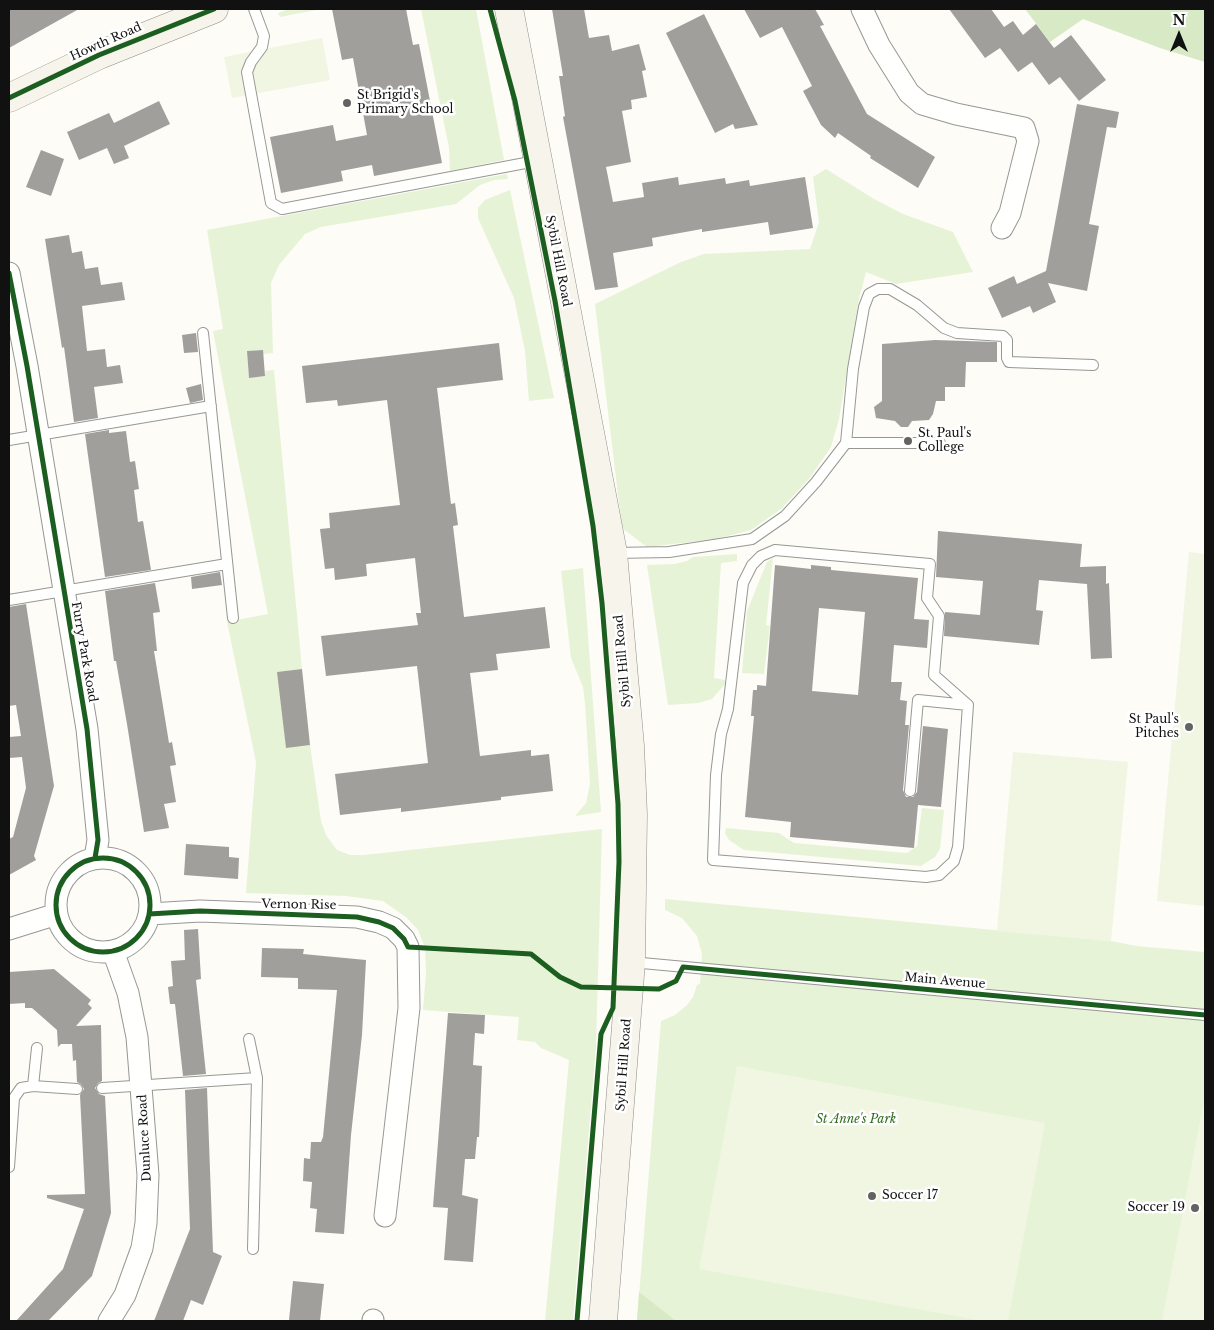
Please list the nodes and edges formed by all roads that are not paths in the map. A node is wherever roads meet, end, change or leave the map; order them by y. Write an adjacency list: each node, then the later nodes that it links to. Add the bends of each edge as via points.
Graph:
1 (214, 9): 5 (main road, Howth Road, via 99,55)
2 (254, 9): 6 (lane, via 264,36 262,47 247,72 271,203 282,209)
3 (509, 9): 6 (main road, Sybil Hill Road)
4 (862, 9): 7 (street, via 878,45 909,93 922,104 1024,128 1028,141 1010,213)
5 (9, 98)
6 (539, 160): 16 (main road, Sybil Hill Road)
7 (1002, 228)
8 (9, 273): 12 (street, Furry Park Road)
9 (203, 333): 11 (lane)
10 (1093, 365): 14 (lane, via 1009,362 1007,340 1003,336 957,333 944,328 916,305 890,290 878,289 869,294 864,307 853,368)
11 (211, 406): 12 (lane); 17 (lane)
12 (38, 436): 13 (lane); 18 (street, Furry Park Road)
13 (9, 440)
14 (846, 443): 15 (lane); 16 (lane, via 785,516 752,539 669,552)
15 (940, 443)
16 (613, 553): 28 (main road, Sybil Hill Road, via 633,814)
17 (227, 564): 18 (lane); 20 (lane)
18 (63, 592): 19 (lane); 23 (street, Furry Park Road, via 94,782 98,840)
19 (9, 600)
20 (233, 618)
21 (968, 705): 21 (lane, via 934,675 940,616 927,598 930,564 775,550 761,556 743,583 728,709 716,775 713,860 926,877 938,875 954,861 958,847); 22 (lane, via 918,700)
22 (910, 791)
23 (95, 858): 24 (street, via 68,872 56,899); 25 (street, via 125,862 137,872 146,884)
24 (56, 914): 26 (street); 27 (street, via 62,928 82,947)
25 (149, 914): 27 (street, via 136,938); 38 (street, Vernon Rise, via 200,911 357,917 393,928 404,939 408,947 409,1008)
26 (9, 928)
27 (113, 951): 33 (street, Dunluce Road, via 128,993)
28 (631, 962): 29 (lane, Main Avenue); 41 (main road, Sybil Hill Road)
29 (1205, 1016)
30 (248, 1039): 32 (lane)
31 (37, 1048): 34 (lane)
32 (257, 1078): 33 (lane); 39 (lane)
33 (142, 1084): 35 (lane); 40 (street, Dunluce Road, via 148,1175 146,1223 142,1248 125,1295)
34 (33, 1086): 36 (lane); 37 (lane, via 21,1088 14,1098)
35 (102, 1088)
36 (77, 1089)
37 (9, 1167)
38 (385, 1216)
39 (253, 1249)
40 (109, 1321)
41 (603, 1321)

